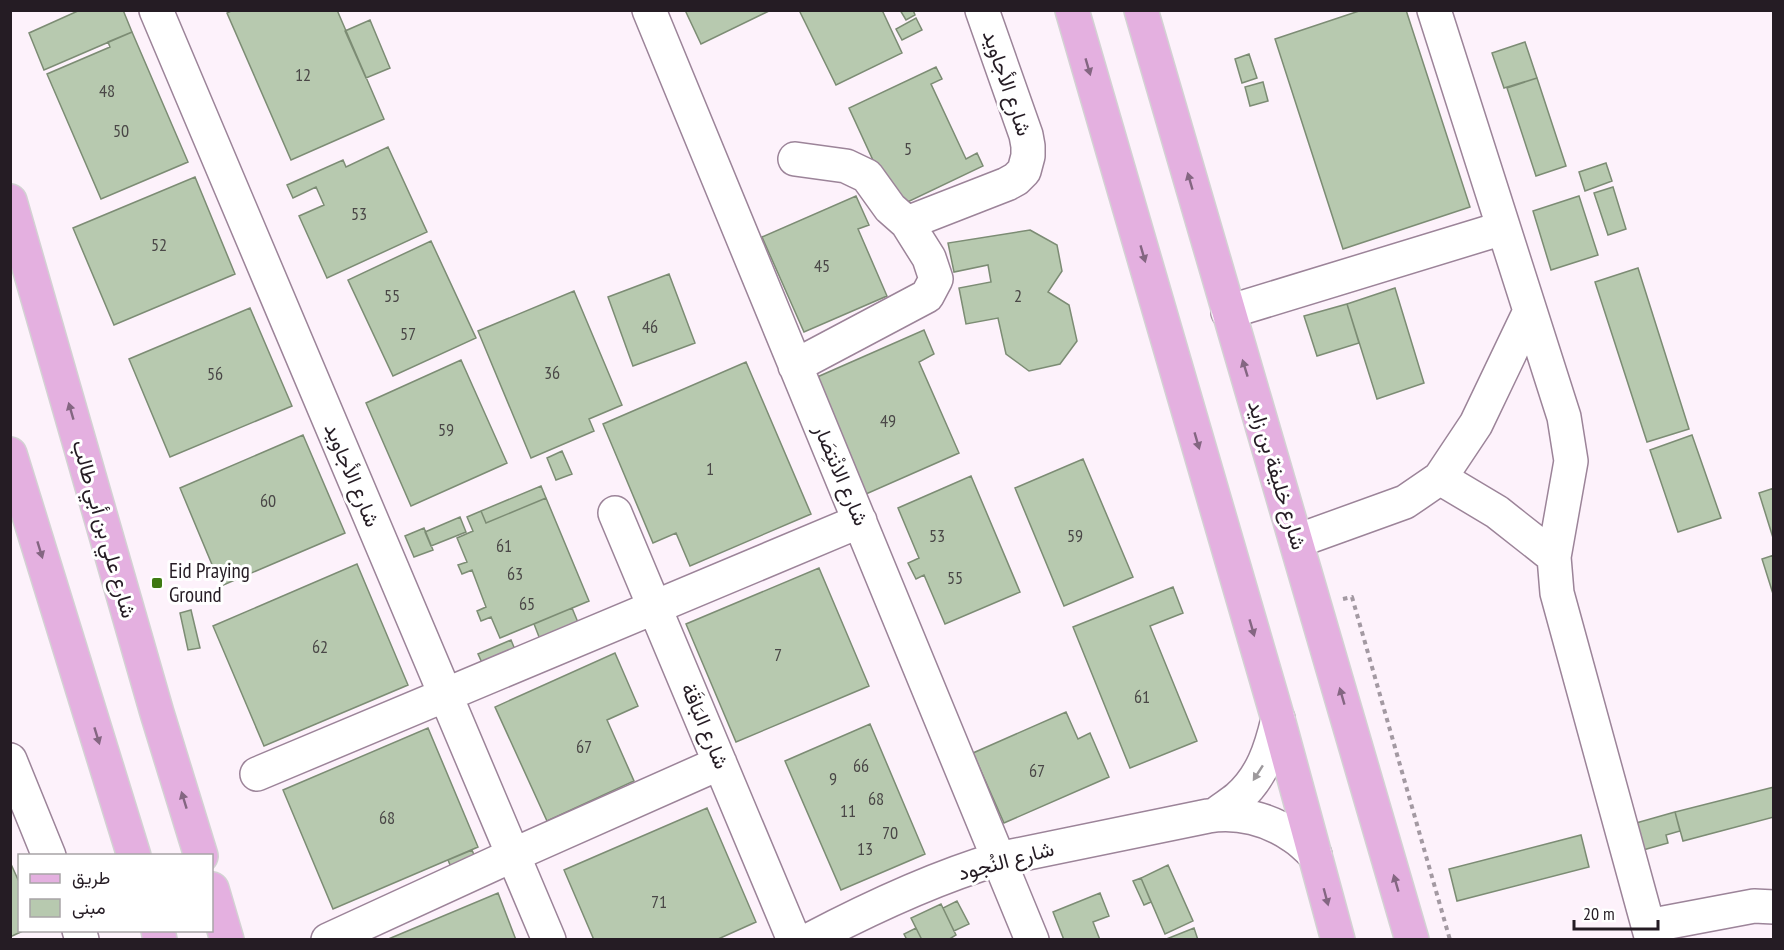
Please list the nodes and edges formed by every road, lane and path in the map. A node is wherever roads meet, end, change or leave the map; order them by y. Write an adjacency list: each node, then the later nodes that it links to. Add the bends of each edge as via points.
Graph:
1 (156, 10): 23 (street, شارع الأجاويد)
2 (649, 10): 13 (street, شارع الانْتِصَار)
3 (982, 10): 9 (street, شارع الأجاويد, via 1026,135 1028,156 1024,171 1007,184)
4 (1072, 10): 24 (main road, one-way to 24)
5 (1141, 10): 12 (main road, شارع خليفة بن زايد, one-way to 5)
6 (1434, 10): 10 (street)
7 (795, 159): 9 (street, via 846,166 867,176 890,208)
8 (10, 201): 31 (main road, شارع علي بن أبي طالب, one-way to 8)
9 (907, 223): 13 (street, via 936,279 927,296)
10 (1503, 228): 11 (street); 12 (street)
11 (1530, 311): 15 (street, via 1476,424); 20 (street, via 1564,417 1571,461)
12 (1228, 312): 19 (main road, شارع خليفة بن زايد, one-way to 12)
13 (795, 366): 18 (street, شارع الانْتِصَار)
14 (10, 454): 17 (main road)
15 (1440, 478): 19 (street, via 1405,502); 20 (street, via 1497,512)
16 (615, 513): 21 (street, شارع البَاقَة)
17 (20, 520): 30 (main road, one-way to 30)
18 (860, 521): 21 (street); 34 (street, شارع الانْتِصَار)
19 (1297, 541): 22 (main road, شارع خليفة بن زايد)
20 (1554, 557): 37 (street, via 1557,593)
21 (655, 607): 23 (street); 26 (street, شارع البَاقَة)
22 (1316, 608): 45 (main road, شارع خليفة بن زايد, one-way to 22); 46 (path, via 1352,597)
23 (445, 695): 27 (street); 32 (street, شارع الأجاويد)
24 (1278, 719): 28 (street, شارع النُجود, one-way to 28, via 1271,748 1258,775 1239,797); 33 (main road)
25 (10, 760): 29 (street)
26 (720, 763): 32 (street); 41 (street, شارع البَاقَة)
27 (257, 774)
28 (1215, 815): 33 (street, شارع النُجود, via 1243,816 1269,823 1294,836); 34 (street, شارع النُجود)
29 (49, 854)
30 (134, 854)
31 (201, 854)
32 (513, 855): 39 (street); 40 (street, شارع الأجاويد)
33 (1315, 855): 44 (main road, one-way to 44)
34 (998, 859): 42 (street, شارع النُجود, via 955,873); 43 (street, شارع الانْتِصَار)
35 (213, 892): 38 (main road)
36 (1773, 907): 37 (street, via 1754,906)
37 (1650, 933)
38 (227, 939)
39 (328, 939)
40 (549, 939)
41 (794, 939)
42 (809, 939)
43 (1032, 939)
44 (1338, 939)
45 (1412, 939)
46 (1450, 939)

